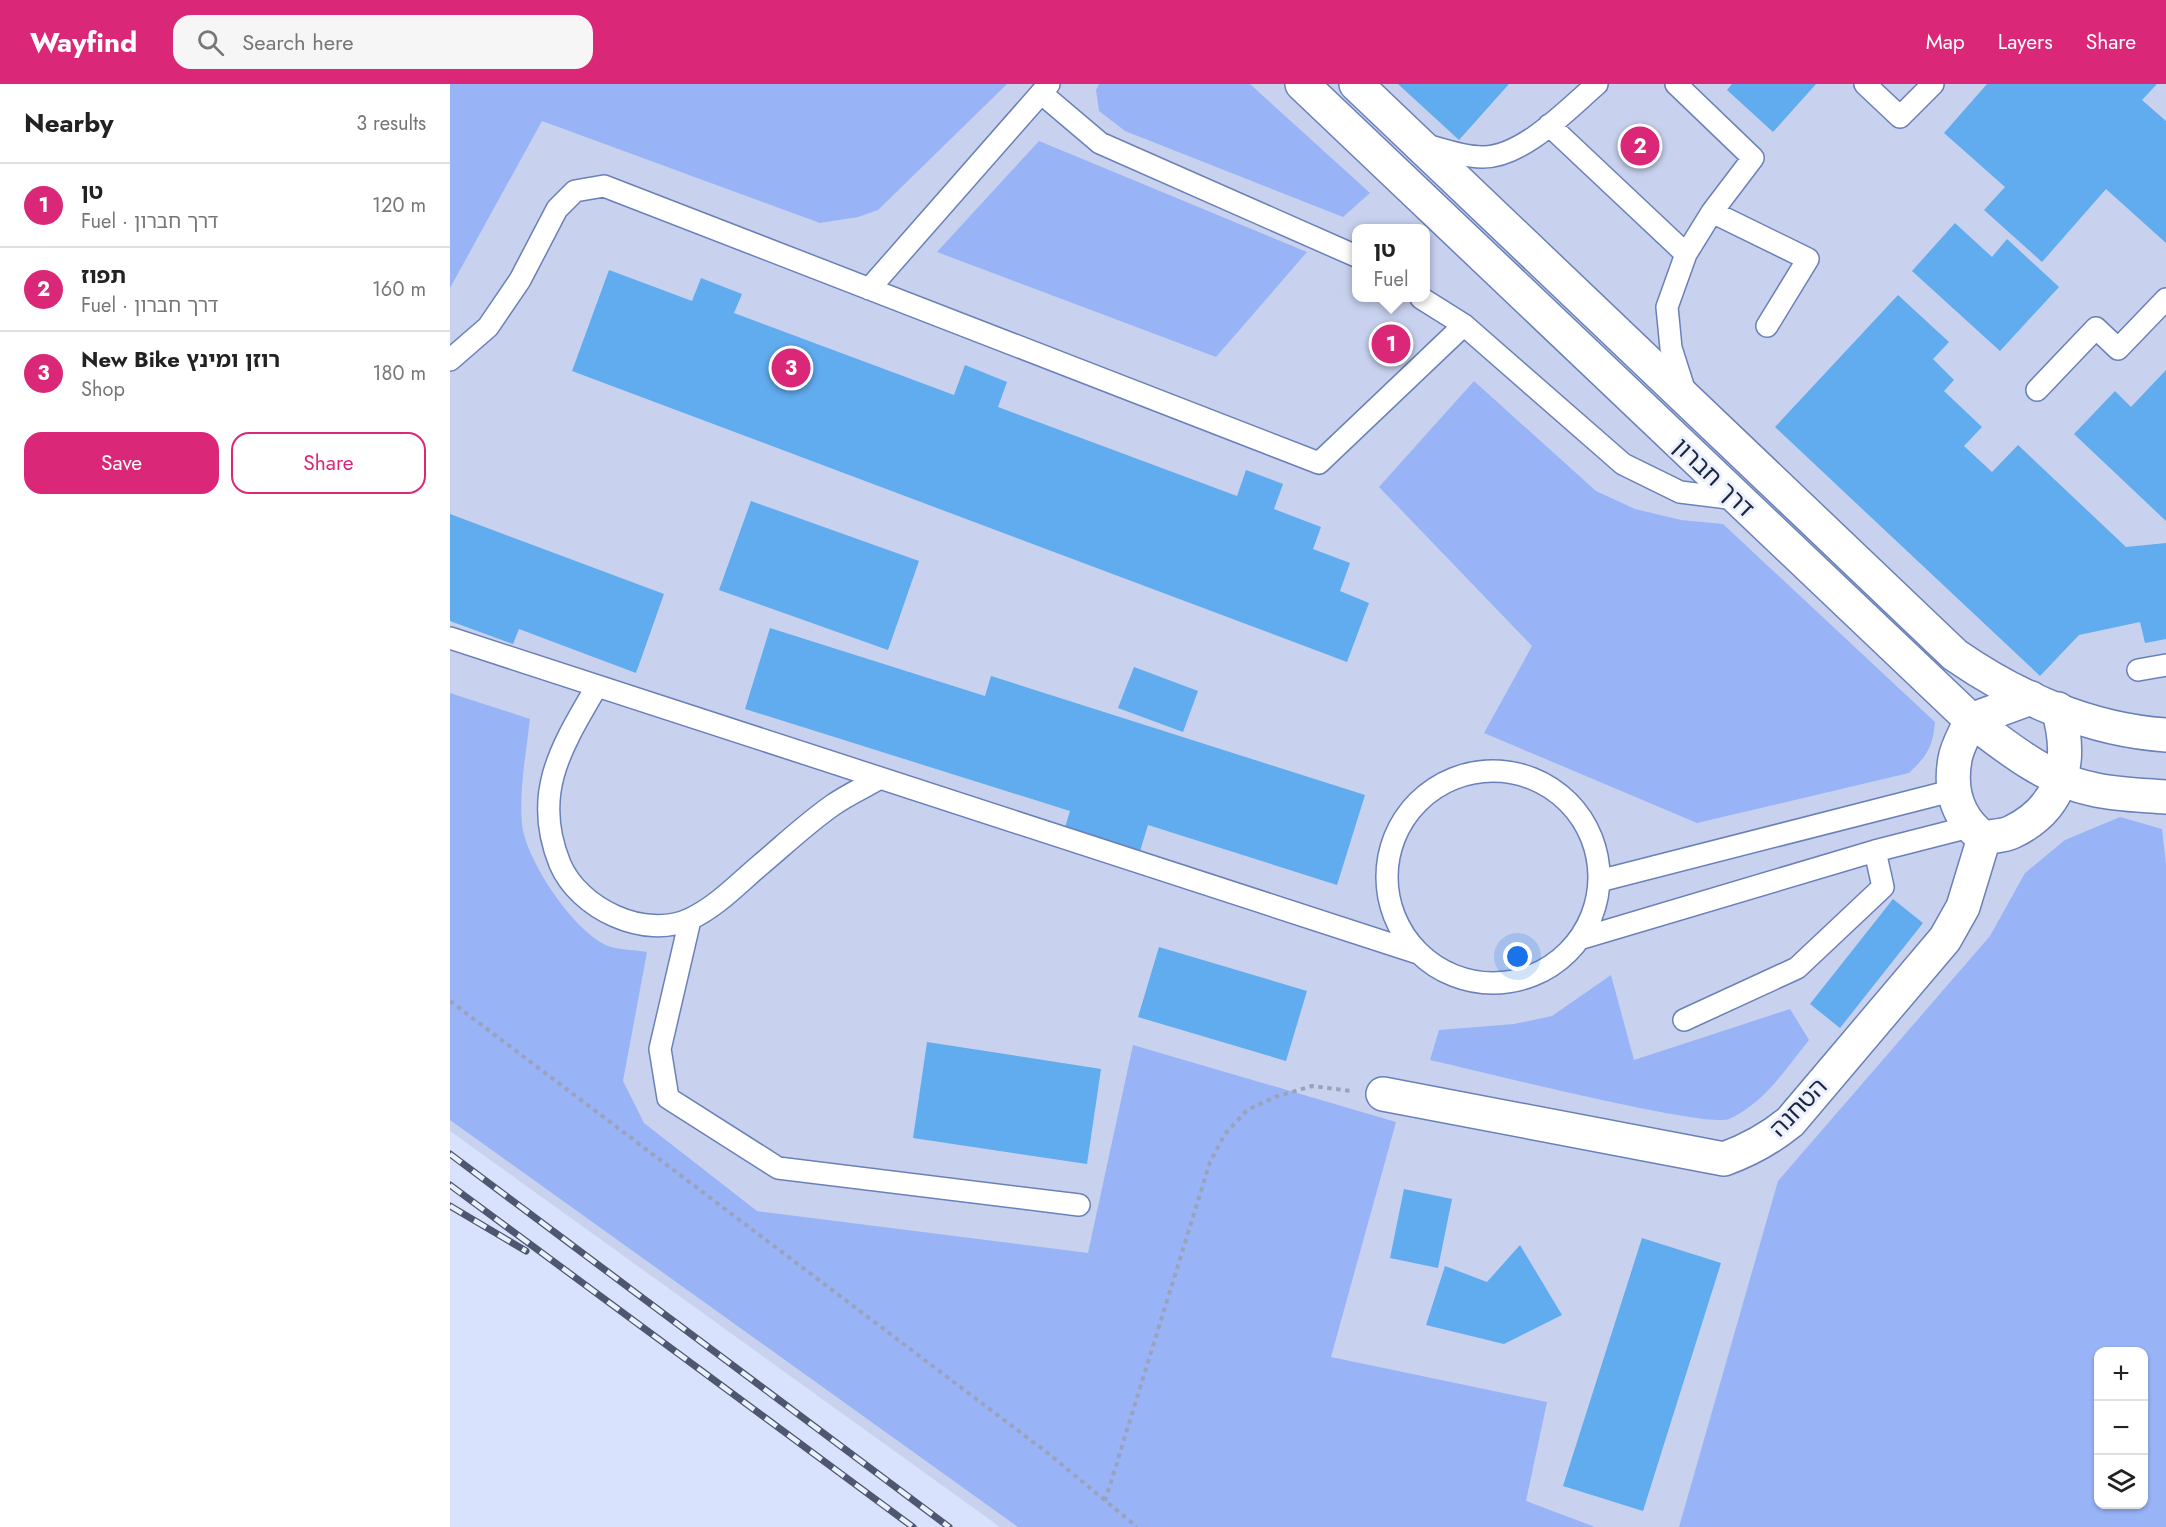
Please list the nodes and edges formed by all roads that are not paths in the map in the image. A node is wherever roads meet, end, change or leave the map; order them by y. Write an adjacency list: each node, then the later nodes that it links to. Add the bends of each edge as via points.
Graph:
1 (1302, 84): 21 (street, דרך חברון)
2 (1356, 84): 9 (street, דרך חברון)
3 (1598, 84): 8 (lane)
4 (1676, 84): 10 (lane, via 1753,158)
5 (1865, 84): 6 (lane, via 1900,117)
6 (1933, 84)
7 (1045, 88): 11 (lane, via 1100,142); 13 (lane)
8 (1549, 125): 9 (lane, via 1507,154 1482,158); 12 (lane)
9 (1417, 142): 20 (street, דרך חברון)
10 (1712, 212): 12 (lane); 17 (lane, via 1808,259)
11 (1352, 254)
12 (1686, 254): 20 (lane, via 1667,307 1671,348)
13 (870, 289): 16 (lane, via 1319,463); 18 (lane, via 604,186 575,191 557,209 520,280 488,327)
14 (2166, 299): 19 (lane, via 2118,349 2096,328)
15 (1428, 302): 16 (lane)
16 (1464, 326): 21 (lane, via 1623,464 1680,492)
17 (1767, 326)
18 (450, 360)
19 (2037, 390)
20 (1689, 401): 26 (street, דרך חברון, via 1955,655 1996,683)
21 (1737, 499): 27 (street, דרך חברון)
22 (450, 638): 25 (lane)
23 (2166, 664): 24 (lane)
24 (2138, 670)
25 (597, 686): 29 (lane); 36 (lane, via 561,752 552,780 547,812 561,867 594,905 624,921 654,927)
26 (2044, 703): 27 (street); 28 (street, דרך חברון, via 2103,726); 30 (street, via 2064,730)
27 (1971, 720): 30 (street, דרך חברון, via 2005,746); 31 (street, via 1955,759)
28 (2166, 735)
29 (880, 778): 36 (lane, via 834,804); 38 (lane)
30 (2062, 779): 32 (street, דרך חברון, via 2091,789); 33 (street, via 2050,801 2011,832)
31 (1955, 790): 33 (street, via 1959,811); 35 (lane)
32 (2166, 797)
33 (1976, 832): 34 (lane); 40 (street, הטחנה, via 1963,907 1945,939 1790,1122 1767,1141 1743,1152 1724,1160)
34 (1875, 851): 37 (lane); 39 (lane, via 1883,887 1797,968)
35 (1599, 881): 37 (lane, via 1595,905); 38 (lane, via 1594,844 1574,809 1546,785 1519,774 1482,771 1454,777 1422,797 1402,820 1386,871 1390,908)
36 (690, 920): 41 (lane, via 660,1049 668,1098 778,1168)
37 (1579, 939): 38 (lane, via 1566,954 1536,975 1496,984 1459,979)
38 (1418, 953)
39 (1684, 1020)
40 (1383, 1094)
41 (1079, 1205)

